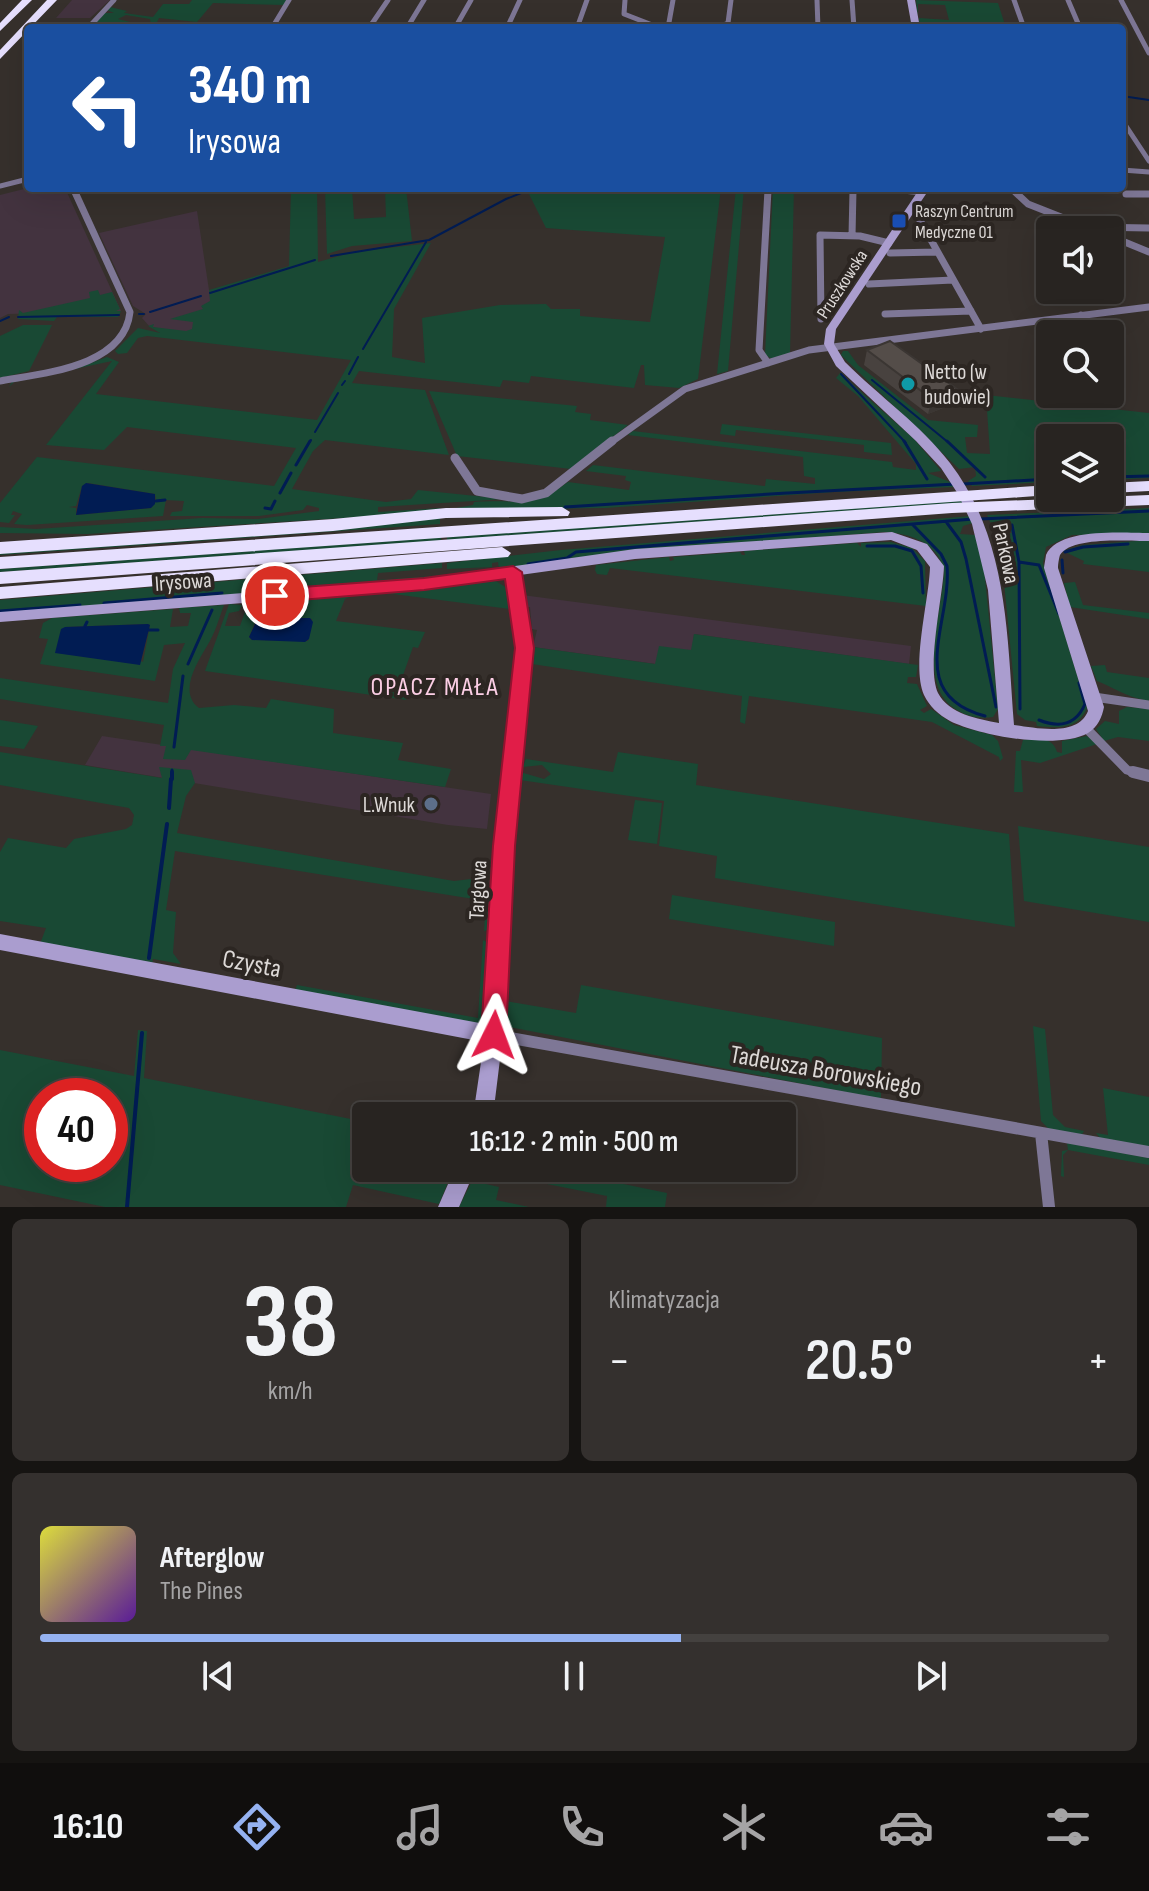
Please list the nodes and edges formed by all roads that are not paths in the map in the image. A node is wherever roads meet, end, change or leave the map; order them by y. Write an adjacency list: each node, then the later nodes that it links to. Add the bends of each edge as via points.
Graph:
1 (16, 0): 20 (highway)
2 (27, 0): 37 (highway)
3 (114, 0): 22 (street)
4 (289, 0): 23 (street)
5 (388, 0): 24 (street)
6 (424, 0): 25 (street)
7 (471, 0): 26 (street)
8 (520, 0): 27 (street)
9 (587, 0): 28 (street)
10 (625, 0): 29 (street, via 624,14)
11 (673, 0): 30 (street)
12 (731, 0): 31 (street)
13 (817, 0): 32 (street)
14 (852, 0): 33 (street)
15 (911, 0): 34 (street)
16 (1014, 0): 35 (street)
17 (1068, 0): 36 (street)
18 (1121, 0): 40 (street)
19 (48, 1): 21 (highway); 39 (highway)
20 (0, 16)
21 (28, 24)
22 (92, 24)
23 (274, 24)
24 (372, 24)
25 (409, 24)
26 (457, 24)
27 (509, 24)
28 (578, 24)
29 (650, 24)
30 (669, 24)
31 (726, 24)
32 (818, 24)
33 (854, 24)
34 (915, 24)
35 (1023, 24)
36 (1078, 24)
37 (0, 28)
38 (24, 28): 41 (highway)
39 (0, 43)
40 (1149, 53)
41 (0, 56)
42 (1126, 126): 43 (street)
43 (1149, 161)
44 (1126, 170): 45 (street)
45 (1149, 172)
46 (24, 180): 47 (street)
47 (0, 186)
48 (75, 192): 75 (street, via 130,312 128,331 112,347 84,361)
49 (768, 192): 74 (street, via 759,350)
50 (853, 192): 59 (street)
51 (922, 192): 61 (street, Pruszkowska)
52 (1015, 192): 56 (street, via 1028,204)
53 (1126, 194): 54 (street)
54 (1149, 194)
55 (917, 215): 62 (street)
56 (1058, 216)
57 (1124, 227): 58 (street)
58 (1149, 228)
59 (852, 236): 61 (street); 70 (street, via 820,235)
60 (1124, 242): 63 (street)
61 (890, 248): 62 (street); 73 (street, Pruszkowska, via 831,329)
62 (937, 252): 64 (street)
63 (1149, 252)
64 (953, 280): 65 (street); 67 (street)
65 (869, 284)
66 (1149, 307): 69 (street)
67 (971, 311): 68 (street); 72 (street)
68 (885, 314)
69 (1081, 315): 71 (street); 72 (street)
70 (821, 319)
71 (1082, 320)
72 (981, 329): 73 (street)
73 (830, 348): 74 (street, Pruszkowska); 95 (street, Parkowa, via 840,364 944,464 968,499 991,564)
74 (768, 363): 76 (street, Pruszkowska, via 678,393 541,495 522,499 482,493 471,486)
75 (0, 381)
76 (455, 458)
77 (1149, 486): 78 (highway)
78 (1124, 487)
79 (1036, 491): 81 (highway)
80 (1149, 500): 82 (highway, via 952,508)
81 (677, 514): 85 (highway, via 446,513); 87 (highway)
82 (635, 532): 89 (highway); 90 (highway, via 465,557)
83 (0, 537): 85 (highway)
84 (1149, 537): 92 (street, via 1073,540 1051,555)
85 (94, 542): 86 (highway)
86 (0, 548)
87 (0, 563)
88 (513, 572): 91 (street, Irysowa, via 424,584); 95 (street, Irysowa, via 669,551 884,536 909,540 929,553 937,566 930,691 957,718); 98 (street, Targowa, via 524,648 504,846)
89 (0, 578)
90 (0, 595)
91 (0, 617)
92 (1094, 697): 93 (street); 94 (street, via 1095,715)
93 (1149, 705)
94 (1085, 727): 95 (street, via 1059,734); 96 (street, via 1127,770)
95 (1007, 728)
96 (1149, 776)
97 (0, 942): 98 (street, Czysta)
98 (494, 1035): 99 (street, Targowa); 100 (street, Tadeusza Borowskiego)
99 (485, 1102)
100 (1041, 1133): 101 (street, Tadeusza Borowskiego); 104 (street)
101 (1149, 1152)
102 (460, 1182): 103 (street)
103 (448, 1207)
104 (1049, 1207)

